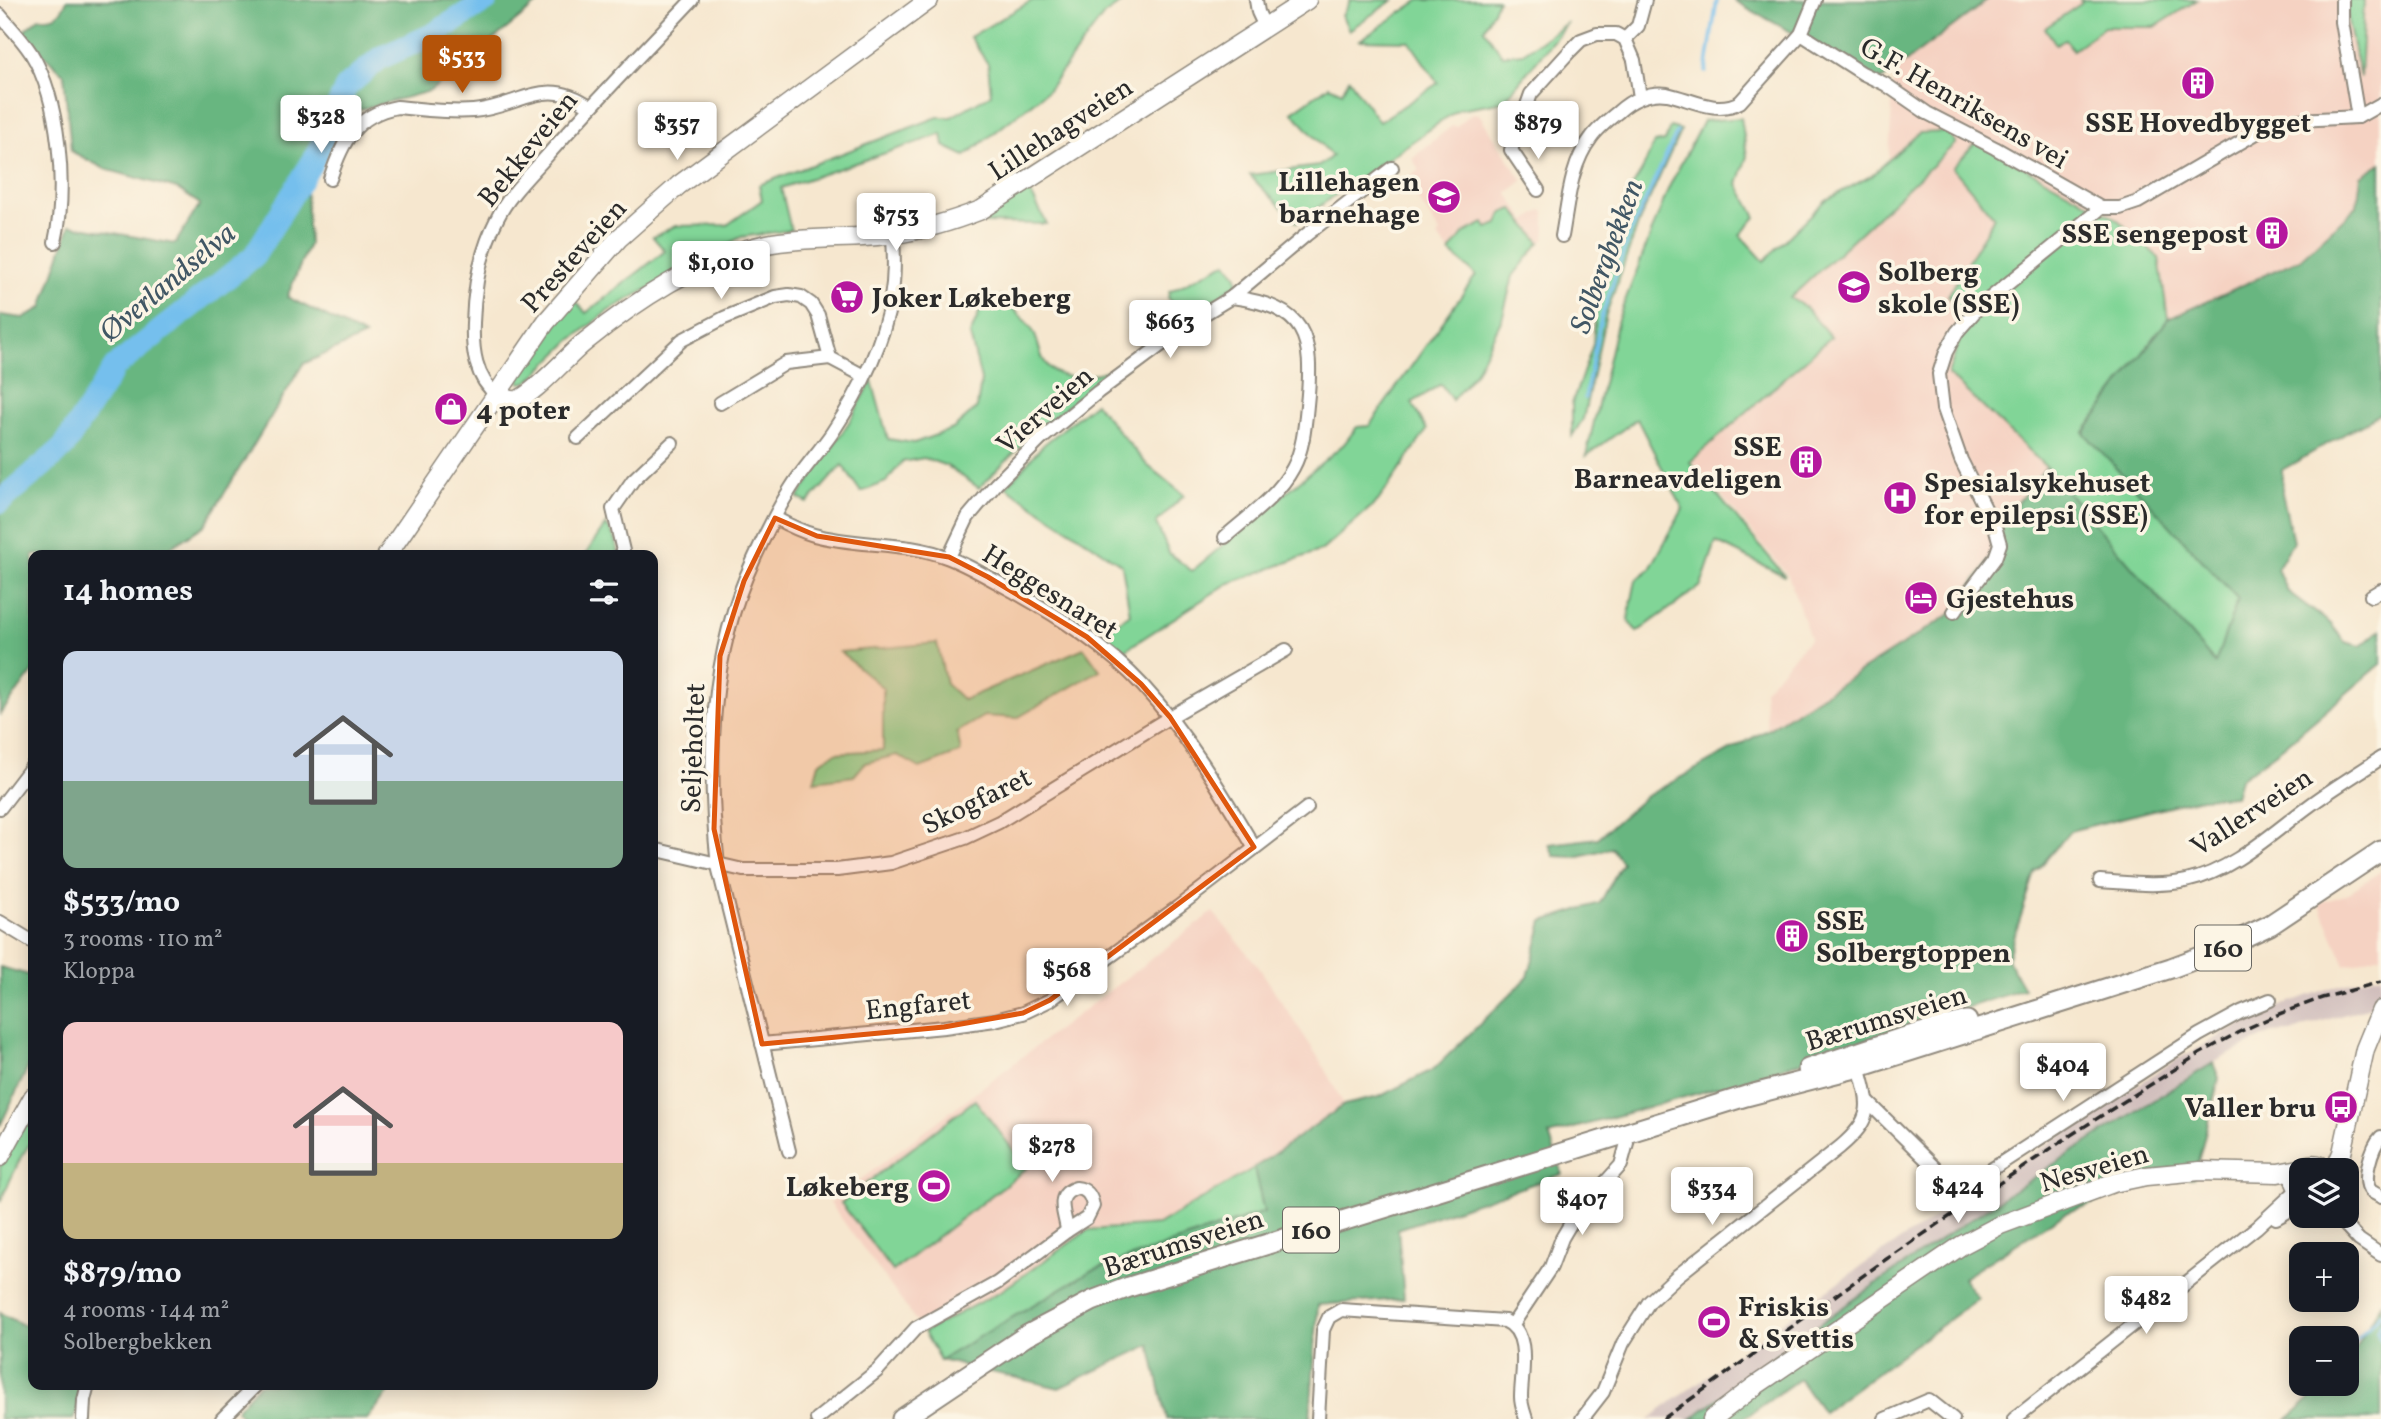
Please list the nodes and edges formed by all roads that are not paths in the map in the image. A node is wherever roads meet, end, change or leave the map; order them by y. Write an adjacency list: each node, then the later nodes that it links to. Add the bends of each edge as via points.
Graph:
1 (692, 0): 14 (street, Bekkeveien)
2 (929, 0): 26 (street, Presteveien, via 636,221 546,322)
3 (1256, 0): 9 (street, via 1258,12)
4 (1307, 0): 9 (street, Lillehagveien)
5 (1645, 0): 11 (street, via 1638,26)
6 (1815, 0): 10 (street)
7 (2342, 0): 15 (street)
8 (0, 15): 22 (street, via 31,53 57,132 62,184)
9 (1272, 22): 20 (street, Lillehagveien, via 981,210 951,222)
10 (1801, 34): 12 (street, via 1732,106 1699,104 1666,94); 19 (street, G.F. Henriksens vei, via 1927,113)
11 (1625, 39): 12 (street); 18 (street, via 1606,33 1581,40 1531,94 1511,150)
12 (1640, 97): 21 (street, via 1622,107 1588,141 1575,171)
13 (2381, 104): 15 (street)
14 (590, 107): 17 (street, via 554,90 473,111 386,110 370,117 344,142); 26 (street, Bekkeveien, via 509,199 487,240 472,343 482,377)
15 (2358, 117): 19 (street, via 2277,121 2138,202)
16 (1392, 168): 23 (street, Vierveien)
17 (330, 179)
18 (1538, 190)
19 (2101, 208): 35 (street, via 1978,308 1946,352 1939,374 1943,409 2000,544 1995,558)
20 (893, 234): 25 (street, Seljeholtet, via 891,299); 26 (street, Lillehagveien, via 766,244 704,265 628,309 524,396 511,400)
21 (1562, 236)
22 (55, 242)
23 (1232, 297): 31 (street, via 1265,303 1297,323 1308,349 1311,374 1295,466 1271,496); 34 (street, Vierveien, via 1196,319 1041,439 968,517)
24 (830, 358): 25 (street); 27 (street, via 786,363); 28 (street, via 811,304 801,297 775,297 682,340)
25 (864, 376): 30 (street, Seljeholtet)
26 (497, 396): 32 (street, Presteveien)
27 (720, 403)
28 (578, 438)
29 (672, 443): 33 (street, via 633,480 613,509)
30 (775, 518): 34 (street, Heggesnaret, via 817,536); 45 (street, Seljeholtet, via 744,581 720,656 714,758)
31 (1226, 537)
32 (390, 550)
33 (623, 550)
34 (949, 557): 37 (street, Heggesnaret, via 1087,637 1141,684)
35 (1954, 612)
36 (1286, 650): 37 (street, Skogfaret)
37 (1170, 717): 42 (street, Heggesnaret); 45 (street, Skogfaret, via 1018,810 945,846 891,863 837,870)
38 (2381, 758): 46 (street, Vallerveien, via 2247,853 2199,878 2162,884)
39 (28, 772): 40 (street)
40 (0, 808)
41 (1307, 808): 42 (street, Engfaret)
42 (1254, 847): 51 (street, Engfaret, via 1050,1000 1023,1013 944,1027)
43 (658, 850): 45 (street, Skogfaret)
44 (2381, 852): 52 (main road, Bærumsveien / 160, via 2291,913 2171,968 2046,1005 1937,1028)
45 (718, 866): 51 (street, Seljeholtet)
46 (2100, 881)
47 (0, 922): 48 (street)
48 (28, 939)
49 (2270, 1000): 53 (street, via 2199,1035 1971,1180 1952,1179 1939,1172)
50 (2381, 1010): 59 (street, via 2365,1049 2343,1144)
51 (762, 1044): 57 (street, Seljeholtet)
52 (1857, 1060): 53 (street); 74 (main road, Bærumsveien / 160, via 1787,1076 1746,1096 1105,1297 1026,1336)
53 (1867, 1101): 77 (street, via 1863,1124 1854,1135 1650,1302 1623,1343 1603,1392)
54 (28, 1106): 58 (street)
55 (2381, 1137): 63 (street, via 2372,1150 2368,1187)
56 (1627, 1143): 68 (street, via 1621,1165 1575,1216 1550,1267)
57 (789, 1151)
58 (0, 1157)
59 (2330, 1158)
60 (2289, 1172): 61 (street, Nesveien)
61 (2258, 1173): 62 (street, Nesveien); 78 (street, Nesveien, via 2200,1171 2146,1176 2113,1183 2000,1225 1962,1245)
62 (2289, 1190)
63 (2381, 1196)
64 (2289, 1203): 81 (street)
65 (2350, 1228): 67 (street)
66 (1067, 1231): 73 (street, via 996,1283 916,1328 877,1371)
67 (2381, 1255)
68 (1513, 1324): 75 (street, via 1341,1310 1329,1317 1323,1330); 76 (street, via 1523,1358)
69 (86, 1390): 71 (street)
70 (251, 1390): 72 (street)
71 (83, 1419)
72 (222, 1419)
73 (817, 1419)
74 (902, 1419)
75 (1318, 1419)
76 (1525, 1419)
77 (1582, 1419)
78 (1712, 1419)
79 (1885, 1419): 80 (street, via 1928,1400)
80 (1953, 1419)
81 (2014, 1419)

